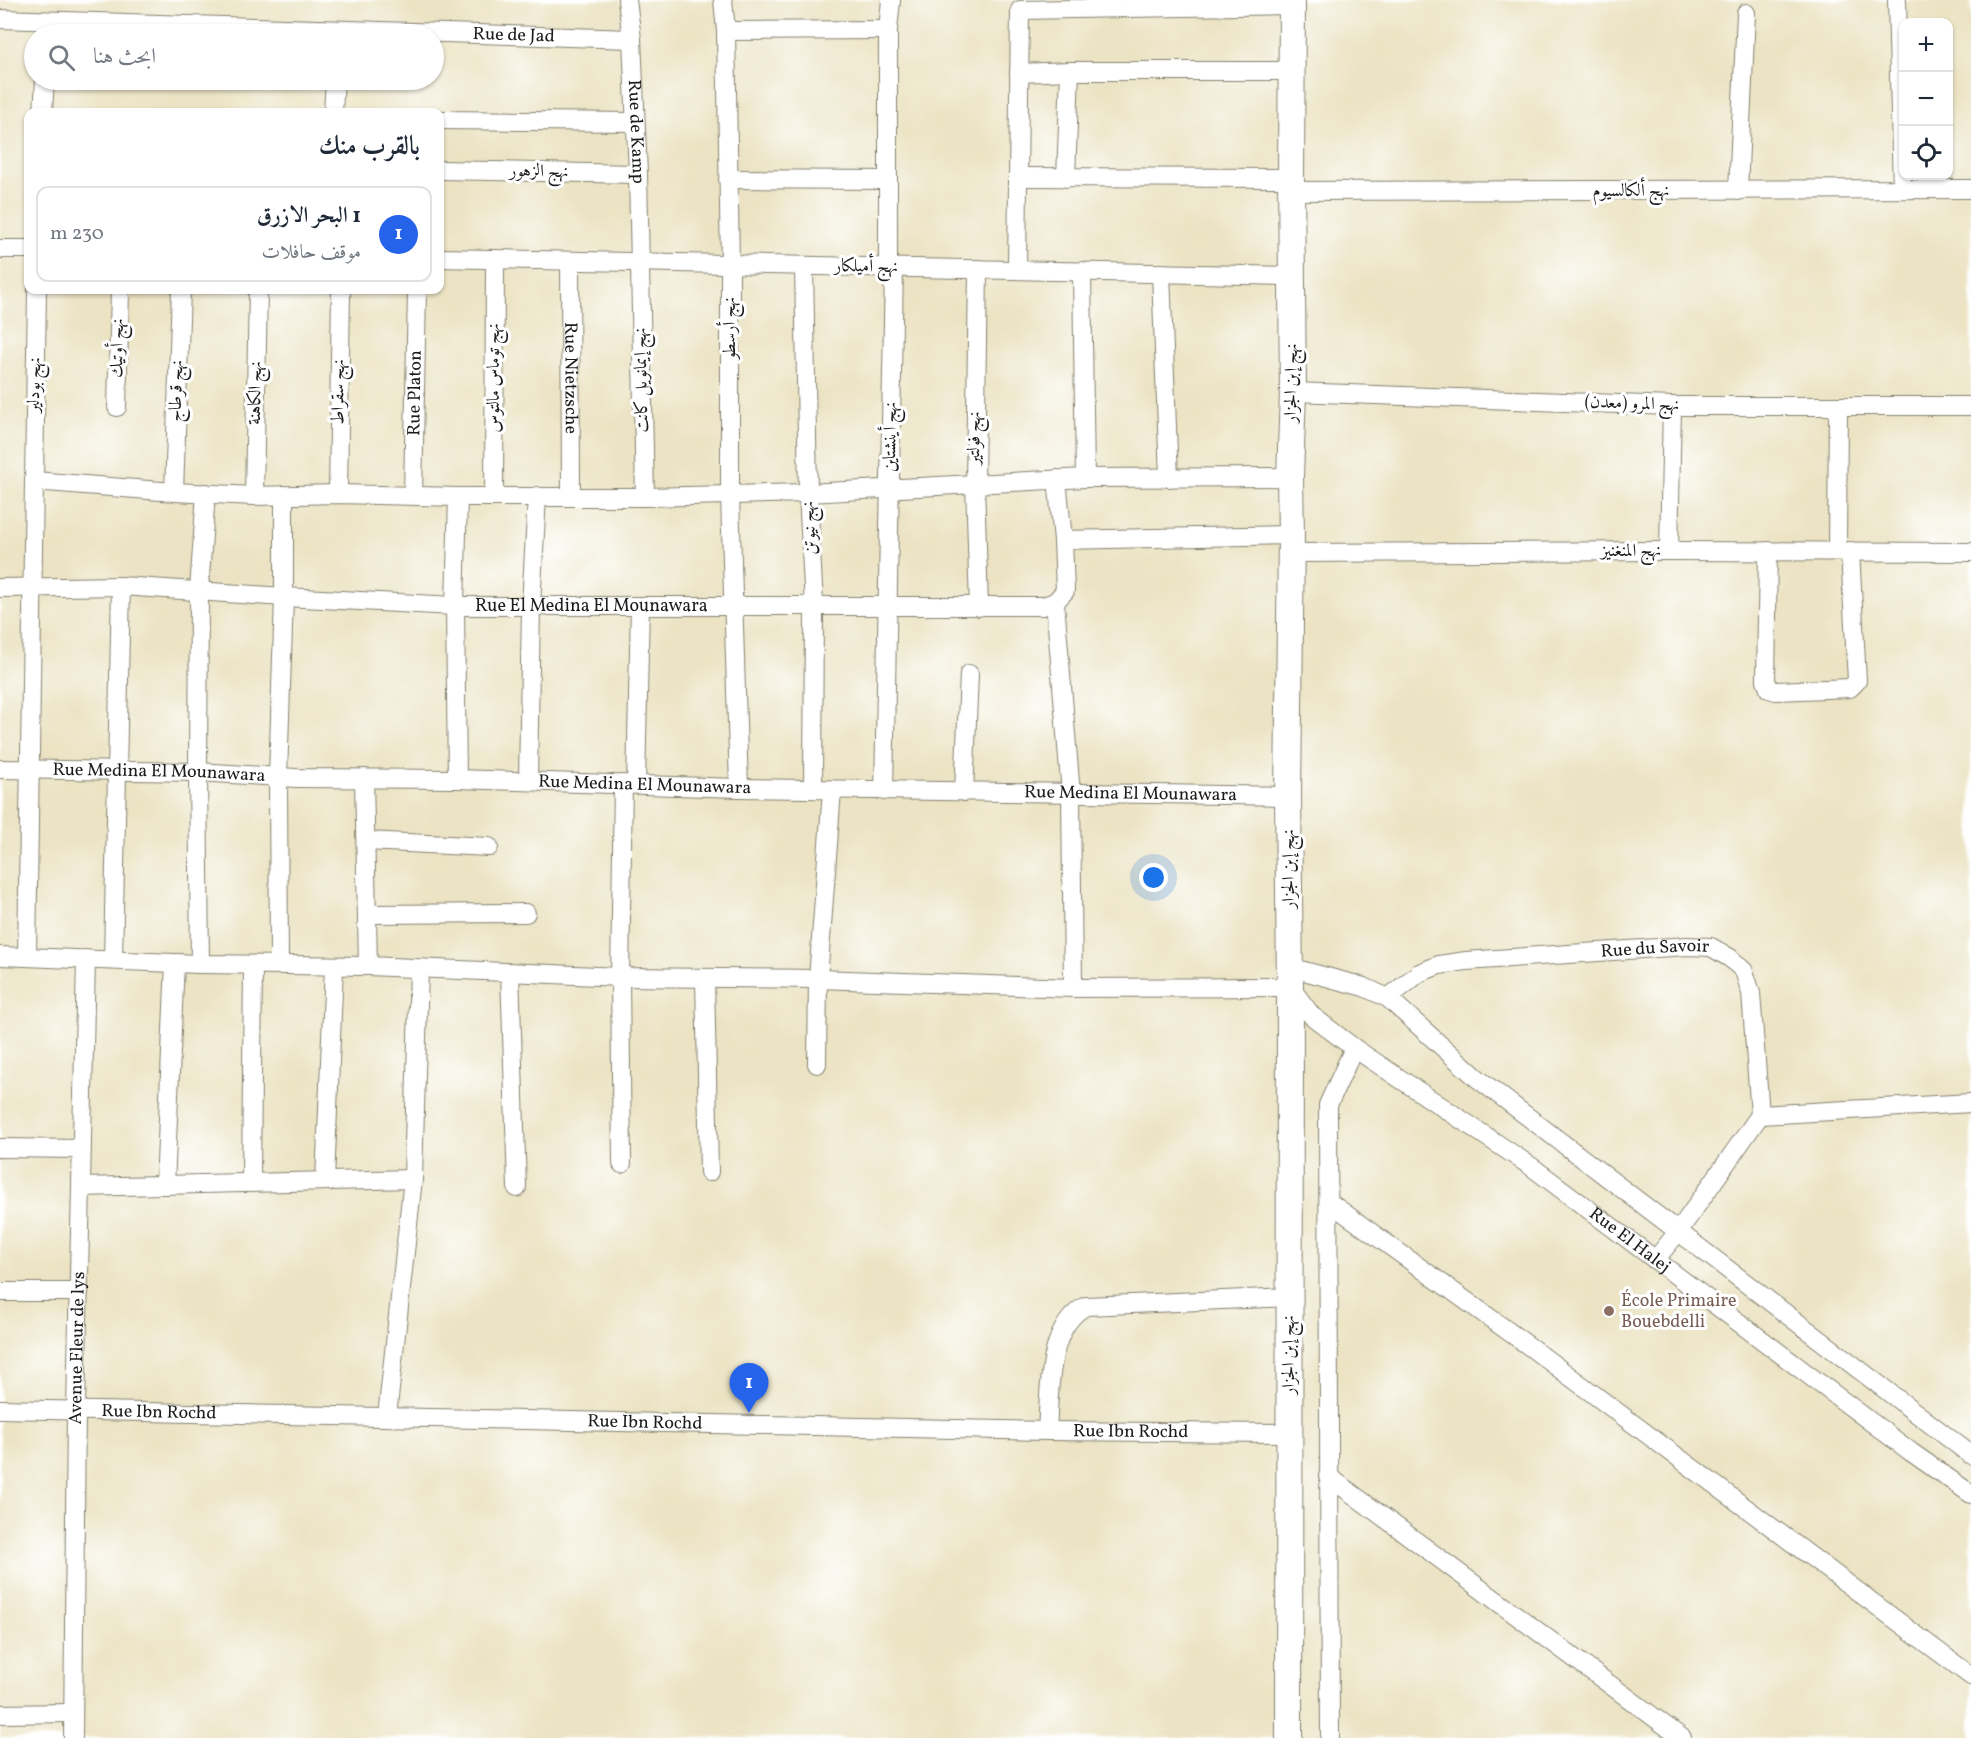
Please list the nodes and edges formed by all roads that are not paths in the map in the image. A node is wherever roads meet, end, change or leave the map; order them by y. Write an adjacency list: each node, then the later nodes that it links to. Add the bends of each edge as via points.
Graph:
1 (627, 0): 13 (street, Rue de Kamp)
2 (723, 0): 11 (street, نهج أرسطو)
3 (891, 0): 10 (street, نهج أينشتاين)
4 (1897, 0): 30 (street)
5 (1292, 3): 6 (street); 15 (street, نهج إبن الجزار)
6 (1020, 5): 16 (street)
7 (1746, 13): 32 (street)
8 (0, 19): 9 (street, Rue de Jad)
9 (27, 24)
10 (888, 30): 11 (street); 28 (street, نهج أينشتاين)
11 (726, 31): 27 (street, نهج أرسطو)
12 (444, 35): 13 (street, Rue de Jad)
13 (632, 39): 22 (street, Rue de Kamp)
14 (1070, 71): 15 (street); 16 (street); 26 (street)
15 (1293, 71): 29 (street, نهج إبن الجزار)
16 (1019, 73): 25 (street)
17 (45, 90): 19 (street)
18 (334, 90): 20 (street)
19 (44, 108)
20 (333, 108)
21 (444, 120): 22 (street)
22 (635, 122): 24 (street, Rue de Kamp)
23 (444, 171): 24 (street, نهج الزهور)
24 (638, 174): 38 (street, Rue de Kamp)
25 (1018, 177): 26 (street, نهج ألكالسيوم); 43 (street)
26 (1066, 178): 29 (street, نهج ألكالسيوم)
27 (728, 179): 28 (street); 39 (street, نهج أرسطو)
28 (888, 180): 41 (street, نهج أينشتاين)
29 (1291, 185): 32 (street, نهج ألكالسيوم); 46 (street, نهج إبن الجزار)
30 (1902, 189): 31 (street, نهج ألكالسيوم); 32 (street, نهج ألكالسيوم)
31 (1971, 189)
32 (1738, 191)
33 (0, 249): 34 (street)
34 (24, 249)
35 (444, 258): 36 (street, نهج أميلكار)
36 (495, 259): 37 (street, نهج أميلكار); 76 (street, نهج توماس مالتوس)
37 (570, 261): 38 (street, نهج أميلكار); 74 (street, Rue Nietzsche)
38 (640, 263): 39 (street, نهج أميلكار); 77 (street, نهج إيمانويل كانت)
39 (730, 264): 40 (street, نهج أميلكار); 75 (street, نهج أرسطو)
40 (804, 266): 41 (street, نهج أميلكار); 67 (street, نهج نيوتن)
41 (891, 267): 42 (street, نهج أميلكار); 64 (street, نهج أينشتاين)
42 (978, 269): 43 (street, نهج أميلكار); 63 (street, نهج فولتير)
43 (1017, 270): 44 (street, نهج أميلكار)
44 (1082, 271): 45 (street, نهج أميلكار); 59 (street)
45 (1161, 273): 46 (street, نهج أميلكار); 60 (street)
46 (1292, 276): 53 (street, نهج إبن الجزار)
47 (37, 294): 62 (street, نهج بودلير)
48 (120, 294): 57 (street, نهج أوتيك)
49 (181, 294): 65 (street, نهج قرطاج)
50 (258, 294): 71 (street, نهج الكاهنة)
51 (341, 294): 68 (street, نهج سقراط)
52 (417, 294): 70 (street, Rue Platon)
53 (1293, 392): 54 (street, نهج المرو (معدن)); 58 (street, نهج إبن الجزار)
54 (1672, 406): 55 (street, نهج المرو (معدن)); 80 (street)
55 (1838, 406): 56 (street, نهج المرو (معدن)); 82 (street)
56 (1971, 406)
57 (117, 407)
58 (1290, 477): 60 (street); 79 (street, نهج إبن الجزار)
59 (1085, 478): 60 (street); 61 (street)
60 (1169, 478)
61 (1057, 479): 63 (street); 78 (street)
62 (34, 481): 65 (street); 86 (street, نهج بودلير)
63 (975, 484): 64 (street); 96 (street, نهج فولتير)
64 (890, 489): 67 (street); 95 (street, نهج أينشتاين)
65 (174, 492): 66 (street)
66 (206, 493): 71 (street); 87 (street)
67 (808, 493): 75 (street); 93 (street, نهج نيوتن)
68 (338, 494): 69 (street); 70 (street)
69 (284, 495): 71 (street); 88 (street)
70 (413, 495): 72 (street)
71 (254, 496)
72 (458, 496): 76 (street); 90 (street)
73 (537, 496): 74 (street); 76 (street); 91 (street)
74 (571, 496): 77 (street)
75 (730, 496): 77 (street); 94 (street, نهج أرسطو)
76 (494, 497)
77 (645, 497)
78 (1063, 540): 79 (street, نهج المنغنيز); 89 (street, via 1065,591)
79 (1291, 544): 80 (street, نهج المنغنيز); 113 (street, نهج إبن الجزار)
80 (1668, 550): 81 (street, نهج المنغنيز)
81 (1768, 550): 82 (street, نهج المنغنيز); 82 (street, via 1766,680 1769,689 1776,692 1850,688 1857,681)
82 (1844, 551): 83 (street, نهج المنغنيز)
83 (1971, 552)
84 (120, 586): 86 (street, Rue El Medina El Mounawara); 87 (street, Rue El Medina El Mounawara); 100 (street)
85 (0, 588): 86 (street, Rue El Medina El Mounawara)
86 (32, 589): 98 (street, نهج بودلير)
87 (199, 590): 88 (street, Rue El Medina El Mounawara); 101 (street)
88 (284, 597): 90 (street, Rue El Medina El Mounawara); 102 (street)
89 (1055, 602): 96 (street, Rue El Medina El Mounawara, via 1043,606); 112 (street)
90 (455, 606): 91 (street, Rue El Medina El Mounawara); 104 (street)
91 (531, 606): 92 (street, Rue El Medina El Mounawara); 105 (street)
92 (640, 606): 94 (street, Rue El Medina El Mounawara); 106 (street)
93 (814, 606): 94 (street, Rue El Medina El Mounawara); 95 (street, Rue El Medina El Mounawara); 108 (street, نهج نيوتن)
94 (735, 607): 107 (street, نهج أرسطو)
95 (890, 607): 96 (street, Rue El Medina El Mounawara); 110 (street, نهج أينشتاين)
96 (979, 607)
97 (969, 674): 111 (street)
98 (31, 768): 99 (street, Rue Medina El Mounawara); 100 (street, Rue Medina El Mounawara); 119 (street, نهج بودلير)
99 (0, 769)
100 (118, 772): 101 (street, Rue Medina El Mounawara); 121 (street)
101 (198, 772): 102 (street, Rue Medina El Mounawara); 123 (street)
102 (278, 777): 103 (street, Rue Medina El Mounawara); 125 (street)
103 (364, 778): 104 (street, Rue Medina El Mounawara); 114 (street)
104 (457, 779): 105 (street, Rue Medina El Mounawara)
105 (528, 781): 106 (street, Rue Medina El Mounawara)
106 (629, 784): 107 (street, Rue Medina El Mounawara); 130 (street)
107 (739, 788): 108 (street, Rue Medina El Mounawara)
108 (813, 789): 109 (street, Rue Medina El Mounawara)
109 (832, 790): 110 (street, Rue Medina El Mounawara); 133 (street)
110 (884, 791): 111 (street, Rue Medina El Mounawara)
111 (964, 792): 112 (street, Rue Medina El Mounawara)
112 (1071, 794): 113 (street, Rue Medina El Mounawara); 134 (street)
113 (1288, 796): 131 (street, نهج إبن الجزار)
114 (366, 841): 115 (street); 117 (street)
115 (489, 847)
116 (526, 913): 117 (street)
117 (367, 914): 127 (street)
118 (0, 956): 119 (street)
119 (27, 957): 120 (street)
120 (86, 959): 121 (street); 141 (street, Avenue Fleur de lys)
121 (113, 960): 122 (street)
122 (175, 963): 123 (street); 147 (street)
123 (200, 964): 124 (street)
124 (253, 964): 125 (street); 146 (street)
125 (279, 965): 126 (street)
126 (334, 966): 127 (street); 145 (street)
127 (368, 966): 128 (street)
128 (419, 969): 129 (street); 144 (street)
129 (510, 972): 130 (street); 149 (street)
130 (620, 977): 132 (street); 142 (street)
131 (1289, 977): 134 (street); 135 (street, Rue El Halej, via 1364,987); 136 (street, Rue El Halej, via 1312,1016); 155 (street, نهج إبن الجزار)
132 (705, 978): 133 (street); 143 (street)
133 (818, 979): 134 (street); 137 (street)
134 (1073, 988)
135 (1388, 998): 139 (street, Rue du Savoir, via 1419,973 1439,965 1711,947 1744,971 1751,993); 151 (street, Rue El Halej, via 1477,1078)
136 (1354, 1048): 150 (street, via 1328,1105); 152 (street, Rue El Halej, via 1532,1167)
137 (817, 1064)
138 (1971, 1103): 139 (street)
139 (1760, 1115): 151 (street)
140 (0, 1148): 141 (street)
141 (81, 1149): 148 (street, Avenue Fleur de lys)
142 (622, 1164)
143 (709, 1172)
144 (413, 1179): 145 (street); 158 (street)
145 (325, 1181): 146 (street)
146 (251, 1183): 147 (street)
147 (165, 1185): 148 (street)
148 (81, 1187): 154 (street, Avenue Fleur de lys)
149 (517, 1188)
150 (1329, 1202): 162 (street); 164 (street)
151 (1678, 1232): 152 (street); 161 (street, Rue El Halej)
152 (1655, 1260): 163 (street, Rue El Halej)
153 (0, 1292): 154 (street)
154 (79, 1292): 157 (street, Avenue Fleur de lys)
155 (1289, 1297): 159 (street, via 1086,1306 1063,1329 1054,1356); 160 (street, نهج إبن الجزار)
156 (0, 1408): 157 (street, Rue Ibn Rochd)
157 (76, 1410): 158 (street, Rue Ibn Rochd); 165 (street, Avenue Fleur de lys)
158 (387, 1416): 159 (street, Rue Ibn Rochd)
159 (1047, 1431): 160 (street, Rue Ibn Rochd)
160 (1289, 1433): 168 (street, نهج إبن الجزار)
161 (1971, 1455)
162 (1328, 1476): 169 (street); 170 (street)
163 (1971, 1494)
164 (1971, 1676)
165 (72, 1713): 166 (street); 167 (street, Avenue Fleur de lys)
166 (0, 1714)
167 (73, 1738)
168 (1289, 1738)
169 (1330, 1738)
170 (1682, 1738)

